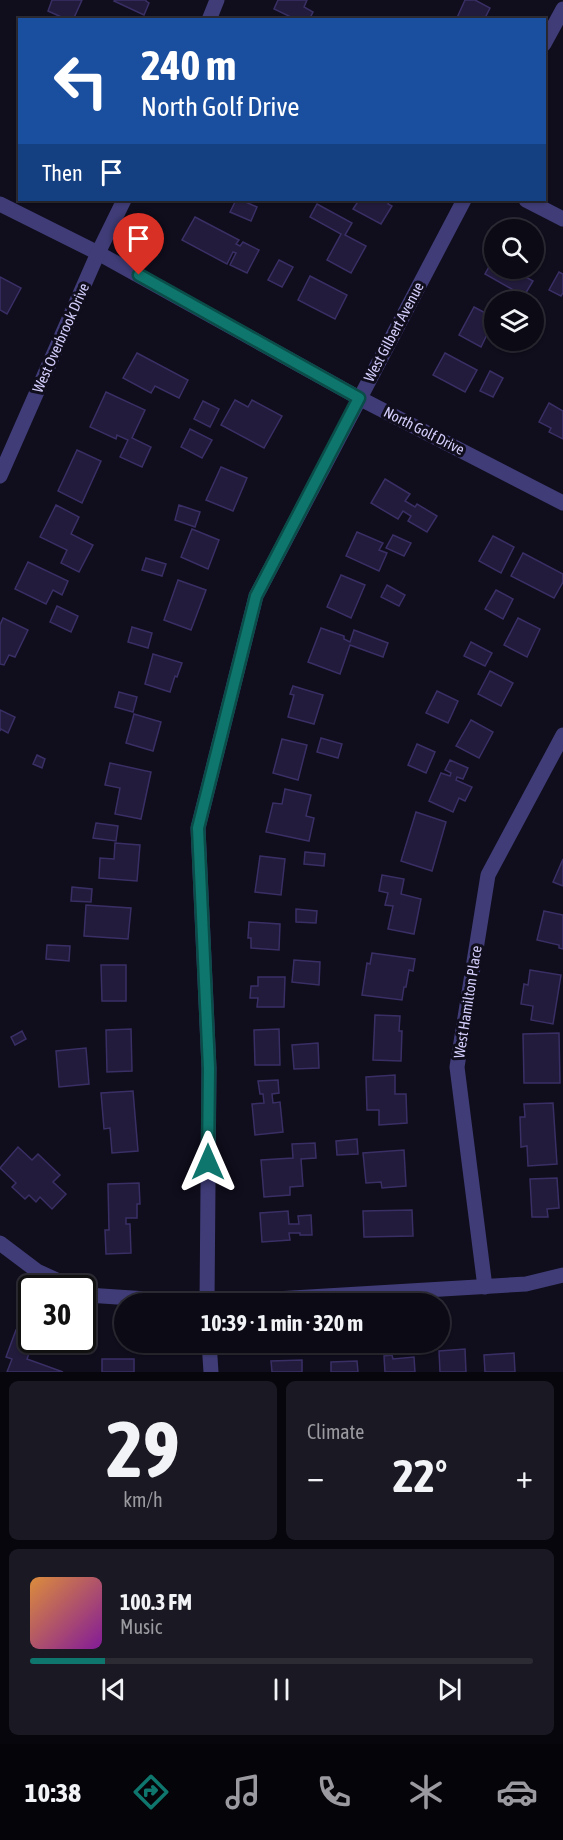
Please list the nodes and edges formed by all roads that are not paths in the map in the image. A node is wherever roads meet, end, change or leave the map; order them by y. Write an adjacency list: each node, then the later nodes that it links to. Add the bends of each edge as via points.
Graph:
1 (216, 0): 3 (street)
2 (563, 9): 4 (street)
3 (209, 18)
4 (546, 40)
5 (124, 201): 10 (street, West Overbrook Drive)
6 (463, 201): 11 (street, West Gilbert Avenue)
7 (528, 201): 9 (street)
8 (0, 204): 10 (street, North Golf Drive)
9 (563, 219)
10 (99, 253): 11 (street, North Golf Drive); 12 (street, West Overbrook Drive)
11 (359, 398): 13 (street, North Golf Drive); 19 (street, West Gilbert Avenue, via 256,596 198,828 209,1068)
12 (0, 476)
13 (563, 503)
14 (563, 735): 18 (street, West Hamilton Place, via 488,875 457,1067)
15 (0, 1243): 16 (street)
16 (46, 1275)
17 (563, 1275): 18 (street, via 526,1284)
18 (485, 1287): 20 (street)
19 (207, 1293)
20 (381, 1293)
21 (96, 1296): 22 (street)
22 (114, 1297)
23 (210, 1353): 24 (street)
24 (211, 1372)

